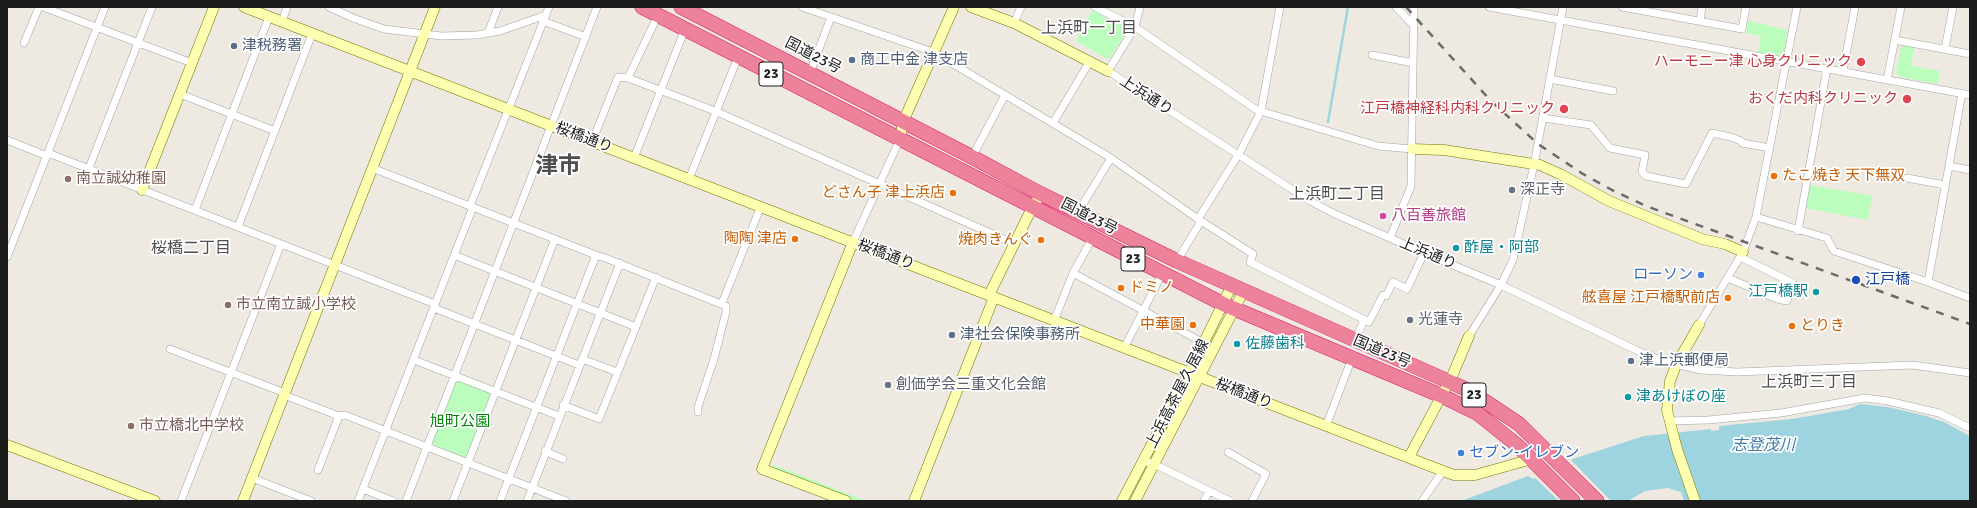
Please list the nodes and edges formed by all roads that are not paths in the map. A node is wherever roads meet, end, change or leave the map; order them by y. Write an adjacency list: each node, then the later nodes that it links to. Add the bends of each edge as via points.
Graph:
1 (38, 7): 52 (street)
2 (43, 7): 44 (street)
3 (105, 7): 44 (street)
4 (152, 7): 51 (street)
5 (214, 7): 61 (street)
6 (244, 7): 35 (street, 桜橋通り)
7 (287, 7): 40 (street)
8 (329, 7): 48 (street, via 384,29)
9 (435, 7): 48 (street)
10 (498, 7): 46 (street)
11 (549, 7): 37 (street)
12 (597, 7): 49 (street)
13 (642, 7): 34 (highway, 国道23号 / 23)
14 (681, 7): 66 (highway, 国道23号 / 23)
15 (802, 7): 36 (street)
16 (954, 7): 54 (street)
17 (971, 7): 41 (street, 上浜通り)
18 (1021, 7): 41 (street)
19 (1095, 7): 43 (street)
20 (1140, 7): 43 (street)
21 (1280, 7): 78 (street)
22 (1396, 7): 42 (street)
23 (1414, 7): 42 (street)
24 (1489, 7): 38 (street)
25 (1563, 7): 38 (street)
26 (1622, 7): 33 (street)
27 (1702, 7): 39 (street)
28 (1746, 7): 39 (street, via 1742,29)
29 (1797, 7): 59 (street)
30 (1855, 7): 64 (street)
31 (1901, 7): 50 (street)
32 (1954, 7): 53 (street)
33 (1658, 10): 39 (street)
34 (658, 15): 45 (highway, 国道23号 / 23); 67 (street)
35 (269, 17): 40 (street, 桜橋通り); 79 (street)
36 (831, 17): 54 (street); 66 (street)
37 (544, 18): 46 (street); 49 (street); 76 (street)
38 (1561, 20): 59 (street); 68 (street)
39 (1700, 21)
40 (282, 22): 47 (street, 桜橋通り)
41 (1014, 23): 60 (street, 上浜通り)
42 (1414, 26): 58 (street)
43 (1135, 27): 63 (street); 78 (street)
44 (96, 28): 51 (street); 90 (street)
45 (685, 29): 57 (highway, 国道23号 / 23); 70 (street)
46 (488, 33): 48 (street, via 460,36)
47 (312, 34): 65 (street, 桜橋通り); 84 (street)
48 (425, 35): 65 (street)
49 (586, 38): 83 (street)
50 (1895, 40): 53 (street); 69 (street)
51 (138, 42): 61 (street); 97 (street)
52 (24, 43)
53 (1945, 49): 55 (street)
54 (933, 52): 74 (street); 81 (street)
55 (1970, 54)
56 (1372, 55): 58 (street, via 1408,62)
57 (738, 57): 77 (street); 85 (highway, 国道23号 / 23)
58 (1413, 60): 89 (street)
59 (1787, 60): 62 (street); 88 (street)
60 (1090, 61): 63 (street, 上浜通り); 82 (street)
61 (192, 63): 73 (street)
62 (1827, 68): 64 (street); 115 (street)
63 (1108, 71): 91 (street, 上浜通り)
64 (1843, 71): 69 (street)
65 (411, 72): 76 (street, 桜橋通り); 98 (street)
66 (810, 73): 81 (highway, 国道23号 / 23)
67 (628, 78): 70 (street); 87 (street, via 618,77)
68 (1550, 80): 71 (street); 80 (street)
69 (1888, 80): 72 (street)
70 (660, 90): 77 (street); 93 (street)
71 (1613, 91)
72 (1962, 93): 75 (street); 96 (street)
73 (180, 94): 79 (street); 104 (street)
74 (1005, 95): 82 (street); 92 (street)
75 (1970, 95)
76 (509, 109): 83 (street, 桜橋通り); 107 (street)
77 (715, 111): 101 (street); 102 (street)
78 (1261, 111): 89 (street, via 1378,146); 91 (street)
79 (231, 113): 84 (street); 109 (street)
80 (1543, 118): 88 (street, via 1591,125 1610,148 1645,155 1642,172 1646,176 1686,184 1712,133 1732,137 1742,143); 95 (street)
81 (903, 122): 85 (street); 92 (highway, 国道23号 / 23)
82 (1053, 123): 94 (street)
83 (552, 126): 87 (street, 桜橋通り); 113 (street)
84 (275, 131): 114 (street)
85 (900, 139): 102 (street); 108 (highway, 国道23号 / 23)
86 (7, 140): 90 (street)
87 (592, 142): 93 (street, 桜橋通り)
88 (1770, 148): 111 (street)
89 (1412, 149): 95 (street, via 1444,150); 116 (street, via 1410,191)
90 (47, 154): 97 (street); 126 (street)
91 (1238, 155): 112 (street); 116 (street, 上浜通り, via 1310,201)
92 (972, 156): 105 (highway, 国道23号 / 23)
93 (634, 158): 101 (street, 桜橋通り)
94 (1111, 158): 110 (street); 112 (street)
95 (1534, 164): 123 (street, via 1562,175 1609,201 1702,239 1724,244); 136 (street, via 1513,260)
96 (1949, 166): 99 (street); 103 (street)
97 (89, 168): 104 (street)
98 (372, 168): 107 (street); 129 (street)
99 (1970, 170)
100 (1907, 178): 103 (street)
101 (689, 179): 106 (street, 桜橋通り)
102 (879, 183): 119 (street); 121 (street)
103 (1945, 185): 135 (street)
104 (142, 190): 109 (street)
105 (1041, 194): 108 (street); 110 (highway, 国道23号 / 23)
106 (761, 206): 119 (street, 桜橋通り); 141 (street)
107 (472, 207): 113 (street); 124 (street)
108 (1032, 208): 118 (highway, 国道23号 / 23); 121 (street)
109 (194, 210): 114 (street)
110 (1078, 212): 127 (highway, 国道23号 / 23)
111 (1756, 217): 115 (street); 123 (street)
112 (1199, 220): 127 (street); 147 (street, via 1253,254 1250,262)
113 (514, 223): 117 (street); 130 (street)
114 (238, 228): 120 (street)
115 (1798, 230): 135 (street, via 1827,238 1834,250)
116 (1390, 238): 122 (street, 上浜通り)
117 (555, 239): 125 (street); 137 (street)
118 (1092, 239): 131 (street); 132 (highway, 国道23号 / 23)
119 (853, 242): 139 (street, 桜橋通り); 210 (street, via 762,469)
120 (280, 244): 129 (street); 163 (street)
121 (1015, 244): 139 (street)
122 (1424, 253): 136 (street, 上浜通り); 147 (street, via 1408,289 1393,282 1369,322)
123 (1741, 254): 134 (street); 134 (street, via 1793,283 1787,301)
124 (454, 255): 130 (street); 143 (street)
125 (596, 256): 128 (street); 142 (street)
126 (7, 257)
127 (1177, 261): 138 (highway, 国道23号 / 23)
128 (620, 263): 133 (street); 146 (street)
129 (334, 265): 143 (street); 171 (street)
130 (496, 271): 137 (street); 149 (street)
131 (1073, 273): 145 (street); 148 (street)
132 (1162, 274): 144 (highway, 国道23号 / 23); 145 (street)
133 (656, 277): 141 (street); 151 (street)
134 (1728, 278): 150 (street)
135 (1928, 282): 140 (street)
136 (1501, 285): 152 (street); 162 (street, 上浜通り, via 1638,351)
137 (536, 287): 142 (street); 153 (street)
138 (1237, 289): 144 (street, 上浜高茶屋久居線); 154 (highway, 国道23号 / 23)
139 (992, 296): 148 (street, 桜橋通り); 211 (street)
140 (1970, 298)
141 (722, 303): 175 (street, via 726,306 726,312)
142 (578, 304): 146 (street); 158 (street)
143 (435, 306): 149 (street); 160 (street)
144 (1229, 307): 155 (street, 上浜高茶屋久居線); 159 (highway, 国道23号 / 23); 168 (street, 上浜高茶屋久居線)
145 (1143, 310): 155 (street); 156 (street)
146 (600, 313): 151 (street); 161 (street)
147 (1364, 320): 154 (street)
148 (1054, 321): 156 (street, 桜橋通り)
149 (475, 324): 153 (street); 167 (street)
150 (1699, 325): 162 (street)
151 (636, 326): 164 (street)
152 (1469, 336): 169 (street)
153 (516, 340): 158 (street); 170 (street)
154 (1355, 341): 169 (highway, 国道23号 / 23)
155 (1204, 343): 165 (street, 上浜高茶屋久居線)
156 (1124, 348): 165 (street, 桜橋通り)
157 (170, 349): 163 (street)
158 (557, 356): 161 (street); 174 (street)
159 (1352, 358): 172 (highway, 国道23号 / 23); 179 (street)
160 (414, 360): 167 (street); 181 (street)
161 (581, 362): 164 (street); 173 (street)
162 (1676, 365): 166 (street, 上浜通り, via 1702,370 1737,372 1924,366); 178 (street, via 1667,396 1666,410)
163 (231, 372): 171 (street); 200 (street)
164 (617, 372): 173 (street, via 599,419)
165 (1189, 373): 168 (street, 桜橋通り); 188 (street, 上浜高茶屋久居線)
166 (1970, 373)
167 (455, 376): 170 (street); 183 (street)
168 (1200, 378): 179 (street, 桜橋通り); 191 (street, 上浜高茶屋久居線)
169 (1449, 383): 172 (street); 219 (highway, 国道23号 / 23, via 1479,397 1519,424)
170 (495, 392): 174 (street); 190 (street)
171 (285, 394): 176 (street); 194 (street)
172 (1442, 396): 186 (street); 189 (highway, 国道23号 / 23, via 1490,422)
173 (563, 405): 177 (street)
174 (536, 408): 177 (street); 195 (street)
175 (698, 412)
176 (339, 416): 181 (street, via 345,415); 192 (street)
177 (559, 416): 184 (street)
178 (1669, 420): 180 (street, via 1708,420 1781,413 1865,398 1939,413); 220 (street)
179 (1326, 426): 186 (street, 桜橋通り)
180 (1970, 428)
181 (386, 431): 183 (street); 197 (street)
182 (7, 445): 199 (street)
183 (427, 447): 190 (street); 205 (street)
184 (545, 451): 187 (street); 196 (street)
185 (1228, 452): 216 (street, via 1266,474)
186 (1410, 457): 193 (street, 桜橋通り)
187 (563, 459)
188 (1143, 461): 191 (street); 212 (street, 上浜高茶屋久居線)
189 (1535, 462): 193 (street, 桜橋通り, via 1475,475 1454,475); 218 (highway, 国道23号 / 23)
190 (468, 463): 195 (street); 206 (street)
191 (1154, 464): 198 (street); 213 (street, 上浜高茶屋久居線)
192 (318, 470)
193 (1443, 471): 217 (street)
194 (252, 478): 201 (street); 202 (street)
195 (509, 479): 196 (street); 207 (street)
196 (531, 487): 208 (street); 209 (street)
197 (363, 489): 203 (street); 204 (street)
198 (1209, 491): 214 (street); 215 (street)
199 (155, 501)
200 (181, 501)
201 (243, 501)
202 (311, 501)
203 (358, 501)
204 (393, 501)
205 (406, 501)
206 (453, 501)
207 (500, 501)
208 (526, 501)
209 (566, 501)
210 (846, 501)
211 (914, 501)
212 (1122, 501)
213 (1135, 501)
214 (1204, 501)
215 (1230, 501)
216 (1252, 501)
217 (1422, 501)
218 (1573, 501)
219 (1597, 501)
220 (1695, 501)

